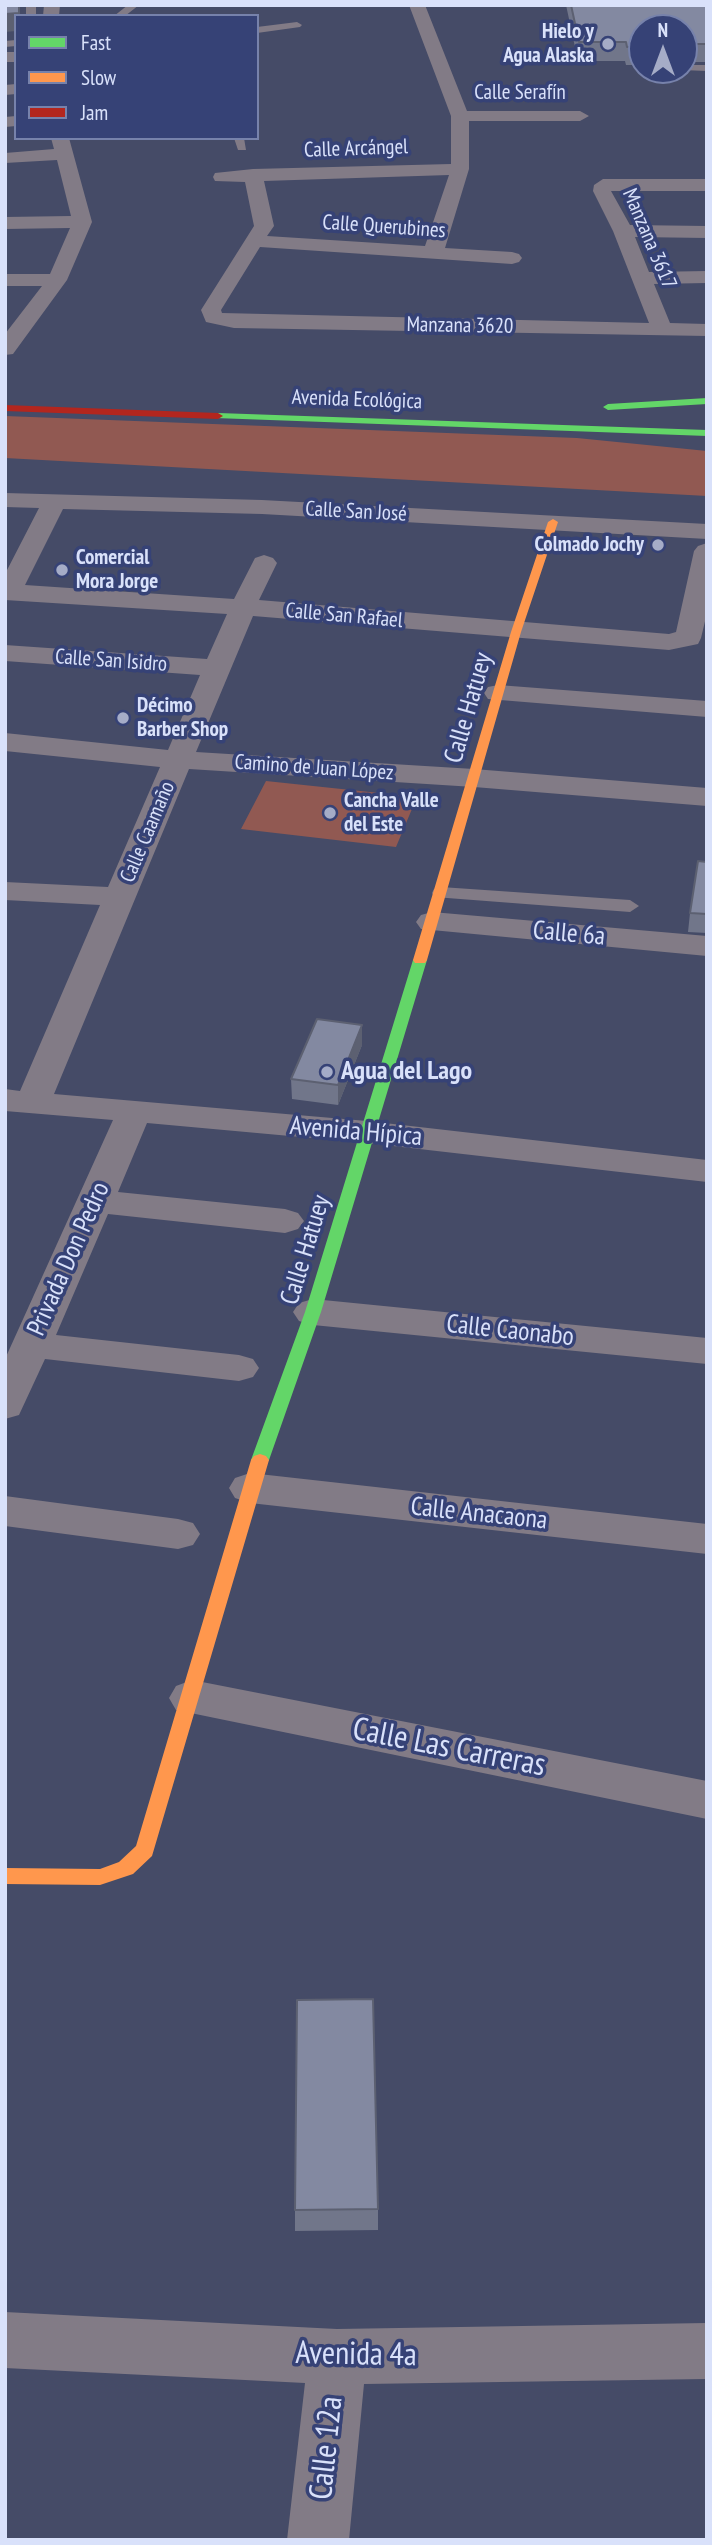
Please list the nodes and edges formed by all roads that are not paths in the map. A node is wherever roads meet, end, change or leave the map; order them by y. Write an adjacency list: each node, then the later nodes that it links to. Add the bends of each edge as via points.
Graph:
1 (417, 5): 4 (street)
2 (298, 25): 3 (lane)
3 (259, 30)
4 (460, 116): 5 (street, Calle Serafín); 8 (street)
5 (580, 116)
6 (63, 146): 7 (street); 12 (street)
7 (5, 158)
8 (460, 169): 9 (street, Calle Arcángel); 17 (street)
9 (253, 175): 10 (street, Calle Arcángel); 16 (street, via 264,226)
10 (222, 177)
11 (707, 185): 14 (street, Manzana 3617, via 603,185)
12 (82, 222): 13 (street); 22 (street)
13 (5, 223)
14 (622, 231): 15 (street); 20 (street, Manzana 3617)
15 (707, 232)
16 (254, 241): 17 (street, Calle Querubines); 23 (street, Manzana 3620, via 211,310 213,318)
17 (433, 253): 18 (street, Calle Querubines)
18 (512, 258)
19 (707, 277): 20 (street)
20 (641, 278): 23 (street, Manzana 3617)
21 (5, 280): 22 (street)
22 (57, 280): 25 (street)
23 (662, 330): 24 (street, Manzana 3620)
24 (707, 330)
25 (5, 349)
26 (5, 394): 30 (street, Avenida Ecológica, via 304,407)
27 (707, 401): 29 (street)
28 (5, 408): 31 (street, Avenida Ecológica)
29 (593, 409)
30 (707, 414)
31 (707, 435)
32 (5, 500): 33 (street, Calle San José)
33 (55, 501): 34 (street, Calle San José); 38 (street)
34 (553, 522): 35 (street, Calle San José); 41 (street, Calle Hatuey)
35 (707, 532)
36 (707, 551): 40 (street)
37 (264, 563): 39 (street, Calle Caamaño)
38 (7, 592): 39 (street, Calle San Rafael)
39 (243, 607): 41 (street, Calle San Rafael); 43 (street, Calle Caamaño)
40 (702, 607): 41 (street, Calle San Rafael, via 683,641)
41 (516, 632): 44 (street, Calle Hatuey)
42 (5, 653): 43 (street, Calle San Isidro)
43 (217, 668): 47 (street, Calle Caamaño)
44 (498, 693): 45 (street); 48 (street, Calle Hatuey)
45 (707, 709)
46 (5, 742): 47 (street, Camino de Juan López)
47 (179, 760): 48 (street, Camino de Juan López); 51 (street, Calle Caamaño)
48 (474, 778): 49 (street, Camino de Juan López); 53 (street, Calle Hatuey)
49 (707, 797)
50 (5, 891): 51 (street)
51 (120, 897): 55 (street, Calle Caamaño)
52 (630, 906): 53 (lane)
53 (436, 908): 54 (street, Calle 6a); 57 (street, Calle Hatuey)
54 (707, 946)
55 (19, 1101): 56 (street, Avenida Hípica)
56 (134, 1113): 57 (street, Avenida Hípica); 59 (street, Privada Don Pedro)
57 (367, 1132): 58 (street, Avenida Hípica); 61 (street, Calle Hatuey)
58 (707, 1171)
59 (95, 1201): 60 (street); 62 (street, Privada Don Pedro)
60 (285, 1221)
61 (313, 1312): 63 (street, Calle Caonabo); 66 (street, Calle Hatuey)
62 (32, 1345): 64 (street); 65 (street, Privada Don Pedro)
63 (707, 1350)
64 (239, 1367)
65 (5, 1405)
66 (250, 1488): 69 (street, Calle Anacaona); 70 (street, Calle Hatuey)
67 (5, 1511): 68 (street)
68 (178, 1534)
69 (707, 1539)
70 (192, 1698): 71 (street, Calle Las Carreras); 72 (street, Calle Hatuey, via 145,1850 126,1868 100,1877)
71 (707, 1800)
72 (5, 1876)
73 (5, 2340): 75 (street, Avenida 4a)
74 (707, 2351): 75 (street, Avenida 4a)
75 (337, 2357): 76 (street, Calle 12a)
76 (318, 2540)

